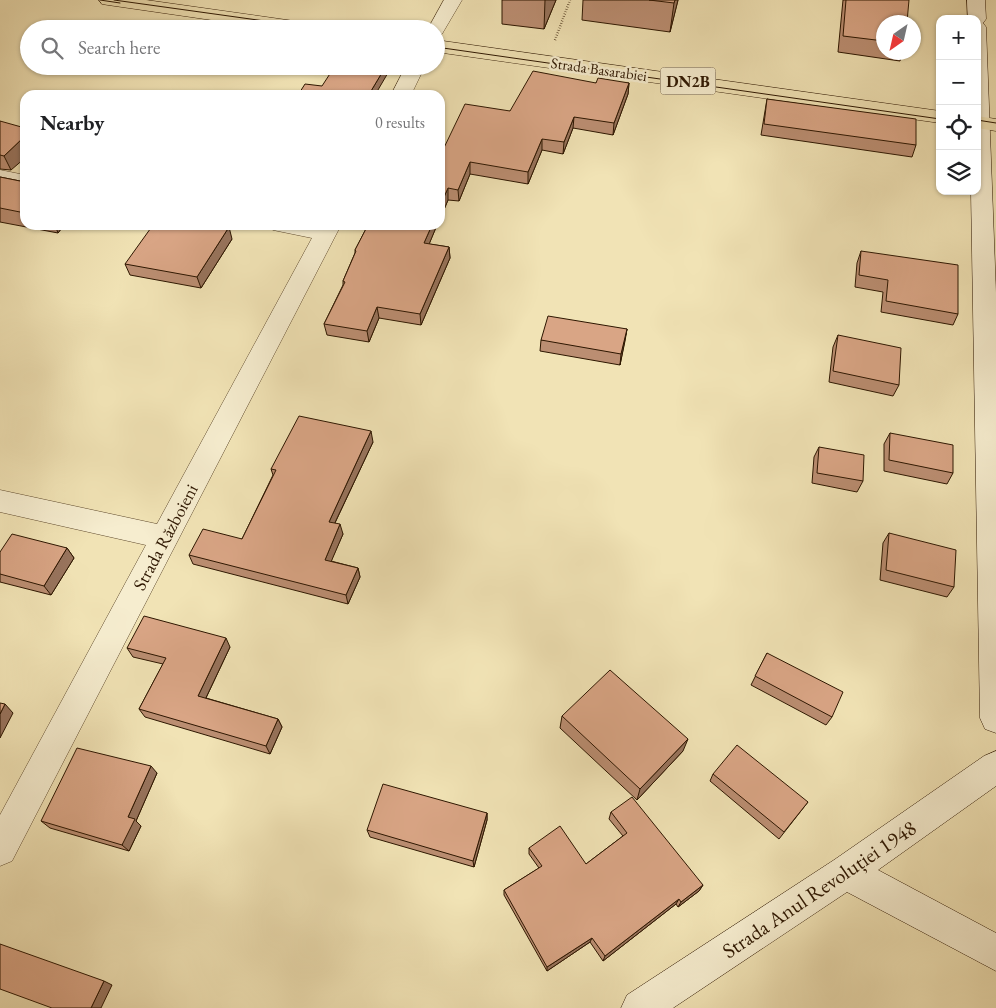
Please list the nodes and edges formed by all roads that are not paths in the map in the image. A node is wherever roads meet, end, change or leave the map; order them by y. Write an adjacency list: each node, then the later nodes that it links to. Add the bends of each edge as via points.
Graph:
1 (108, 0): 5 (main road)
2 (453, 0): 6 (street)
3 (976, 0): 4 (street)
4 (977, 15)
5 (251, 20)
6 (442, 20)
7 (445, 47): 11 (main road, Strada Basarabiei / DN2B)
8 (979, 60): 12 (street)
9 (411, 75): 10 (street)
10 (404, 90)
11 (936, 116)
12 (984, 123): 18 (street)
13 (0, 178): 14 (street)
14 (20, 181)
15 (327, 230): 17 (street, Strada Războieni)
16 (0, 501): 17 (street)
17 (165, 537): 20 (street, Strada Războieni)
18 (996, 718)
19 (996, 767): 21 (street, Strada Anul Revoluției 1948)
20 (0, 849)
21 (846, 872): 22 (street); 23 (street, Strada Anul Revoluției 1948)
22 (996, 953)
23 (640, 1008)

